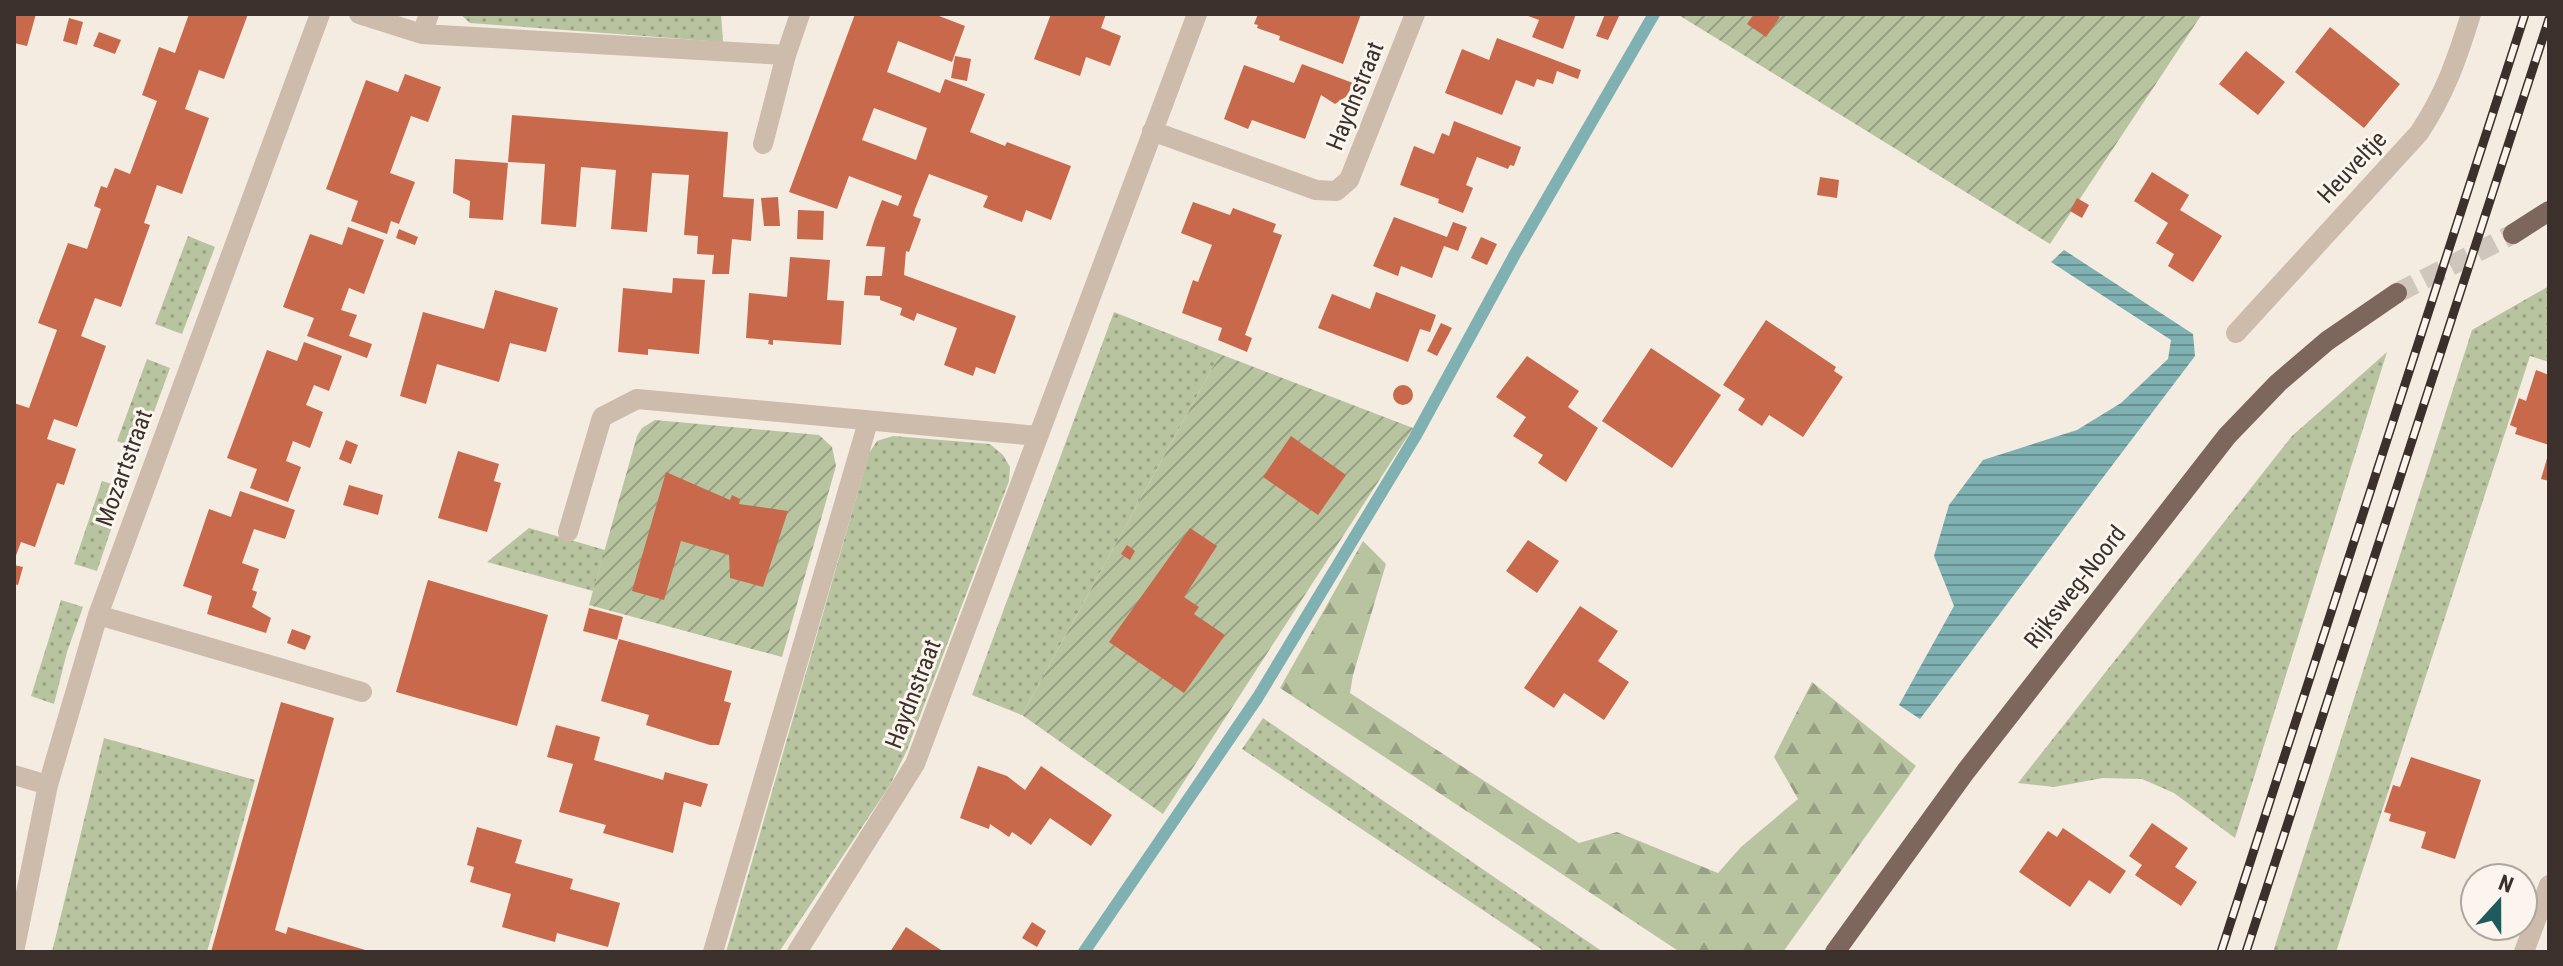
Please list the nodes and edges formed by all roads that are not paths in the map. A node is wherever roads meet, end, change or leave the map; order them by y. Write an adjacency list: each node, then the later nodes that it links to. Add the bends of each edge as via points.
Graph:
1 (320, 14): 19 (street, Mozartstraat)
2 (359, 14): 8 (street)
3 (429, 14): 8 (street)
4 (799, 14): 9 (street)
5 (1197, 14): 10 (street, Haydnstraat)
6 (1415, 14): 10 (street, Haydnstraat, via 1349,180 1336,191 1316,190)
7 (2471, 14): 15 (street, Heuveltje, via 2444,91 2419,133)
8 (422, 34): 9 (street)
9 (786, 55): 11 (street)
10 (1152, 131): 17 (street, Haydnstraat)
11 (763, 144)
12 (2549, 211): 13 (main road)
13 (2513, 234)
14 (2397, 293): 27 (main road, Rijksweg-Noord, via 2327,341 2227,436 1966,771)
15 (2236, 333)
16 (868, 422): 17 (street); 18 (street, via 637,399 602,417); 25 (street)
17 (1038, 436): 26 (street, Haydnstraat, via 915,764)
18 (568, 532)
19 (98, 615): 20 (street); 22 (street, Mozartstraat)
20 (362, 692)
21 (14, 775): 22 (street)
22 (48, 785): 24 (street, Mozartstraat)
23 (2549, 885): 28 (street)
24 (14, 952)
25 (713, 952)
26 (797, 952)
27 (1835, 952)
28 (2524, 952)

